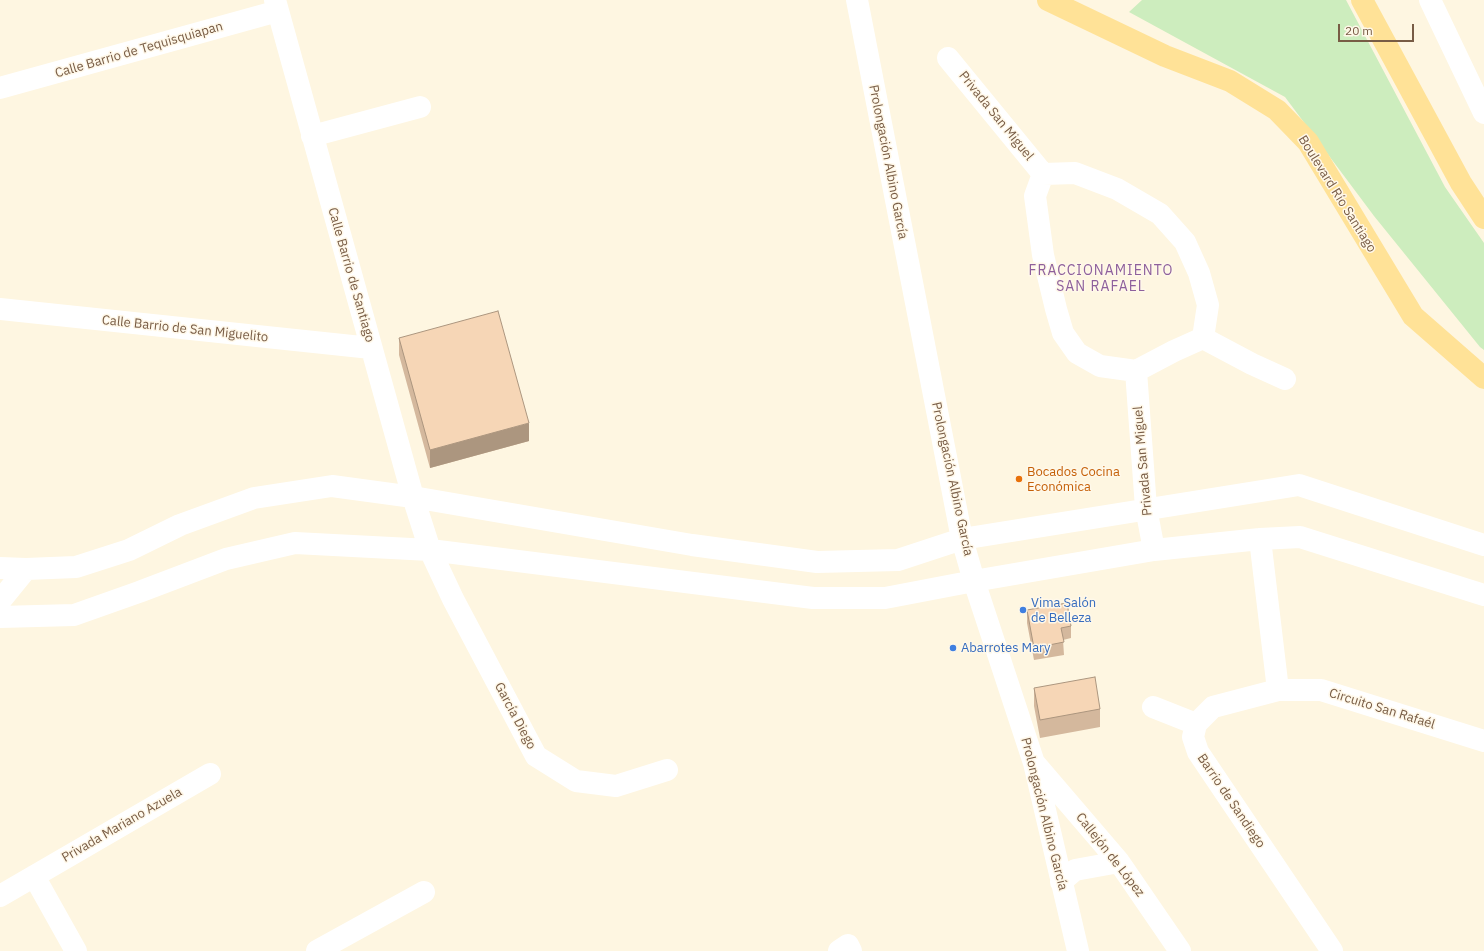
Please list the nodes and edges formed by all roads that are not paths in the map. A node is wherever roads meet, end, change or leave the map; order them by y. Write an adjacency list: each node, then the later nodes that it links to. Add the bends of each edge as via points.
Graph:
1 (857, 0): 21 (street, Prolongación Albino García)
2 (1362, 0): 12 (main road, via 1461,183)
3 (1430, 0): 9 (street)
4 (1056, 1): 17 (main road, Boulevard Río Santiago, via 1165,56 1230,81 1277,110 1308,142 1413,316)
5 (276, 6): 7 (street, Calle Barrio de Tequisquiapan); 10 (street, Calle Barrio de Santiago)
6 (948, 58): 11 (street, Privada San Miguel)
7 (0, 88)
8 (420, 107): 10 (street)
9 (1484, 113)
10 (312, 136): 15 (street, Calle Barrio de Santiago)
11 (1043, 174): 14 (street, via 1075,173 1117,189 1160,214 1185,242 1199,273 1208,306); 16 (street, via 1035,196 1043,255 1063,333 1077,353 1100,366)
12 (1484, 218)
13 (0, 309): 15 (street, Calle Barrio de San Miguelito)
14 (1203, 338): 16 (street); 18 (street)
15 (371, 348): 19 (street, Calle Barrio de Santiago)
16 (1136, 371): 20 (street, Privada San Miguel)
17 (1484, 378)
18 (1285, 379)
19 (413, 497): 21 (street, via 692,545 817,562 898,560); 24 (street, Calle Barrio de Santiago); 27 (street, via 332,486 254,498 180,525 129,550 76,567)
20 (1146, 508): 21 (street); 23 (street, via 1299,485); 25 (street, Privada San Miguel)
21 (962, 538): 28 (street, Prolongación Albino García)
22 (1260, 539): 25 (street); 29 (street, via 1300,536); 32 (street)
23 (1484, 545)
24 (430, 550): 28 (street, via 813,598 885,598); 31 (street, via 295,543 226,558 74,615); 37 (street, García Diego, via 452,599 536,756 576,782 616,786)
25 (1154, 550): 28 (street)
26 (0, 568): 27 (street)
27 (26, 569): 30 (street)
28 (974, 581): 36 (street, Prolongación Albino García)
29 (1484, 596)
30 (0, 601)
31 (0, 617)
32 (1278, 690): 34 (street, via 1213,707); 35 (street, Circuito San Rafaél, via 1321,690)
33 (1153, 707): 34 (street)
34 (1196, 724): 50 (street, Barrio de Sandiego, via 1193,737 1198,752)
35 (1484, 741)
36 (1034, 763): 39 (street, Callejón de López); 41 (street, Prolongación Albino García)
37 (667, 770)
38 (210, 774): 40 (street, Privada Mariano Azuela)
39 (1119, 862): 41 (street, via 1075,870); 49 (street, Callejón de López)
40 (34, 876): 43 (street, Privada Mariano Azuela); 44 (street)
41 (1061, 882): 48 (street, Prolongación Albino García)
42 (424, 892): 45 (street)
43 (0, 896)
44 (76, 951)
45 (317, 951)
46 (839, 951): 47 (street, via 848,945)
47 (851, 951)
48 (1078, 951)
49 (1180, 951)
50 (1332, 951)

